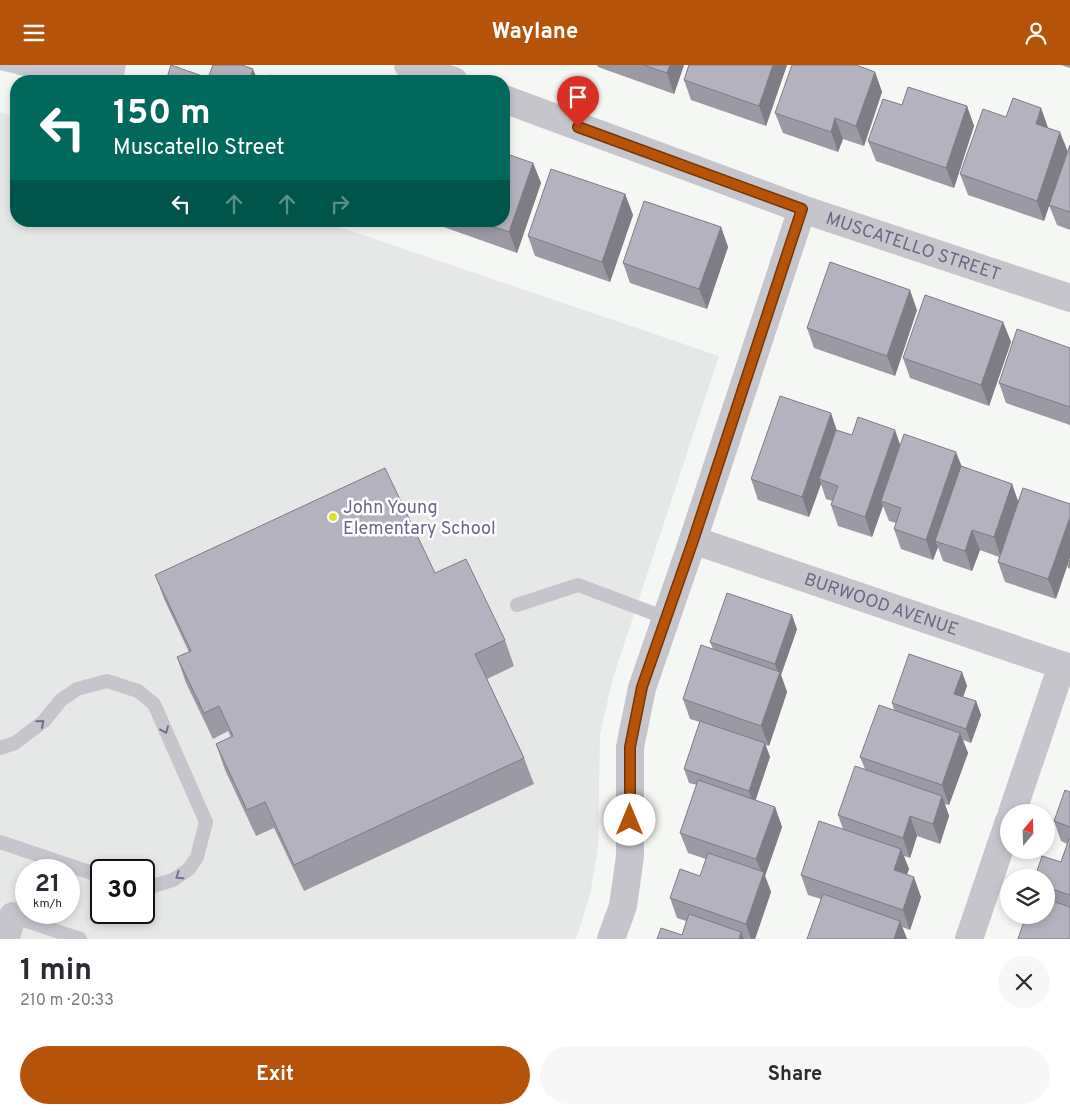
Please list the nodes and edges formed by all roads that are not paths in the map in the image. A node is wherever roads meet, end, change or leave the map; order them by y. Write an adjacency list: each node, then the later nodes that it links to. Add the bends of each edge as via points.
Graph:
1 (408, 65): 2 (street)
2 (442, 73)
3 (510, 101): 4 (street, MUSCATELLO STREET)
4 (802, 209): 5 (street, MUSCATELLO STREET); 6 (street)
5 (1070, 298)
6 (693, 541): 8 (street); 9 (street, BURWOOD AVENUE)
7 (517, 605): 8 (lane, via 578,585)
8 (666, 618): 18 (street, via 642,687 630,747 630,856 623,906)
9 (1066, 666): 11 (street)
10 (0, 748): 15 (lane, one-way to 15, via 30,733 61,700 77,689 107,681 138,691 154,704 206,821 198,857 189,869 173,880)
11 (1015, 804)
12 (0, 842): 14 (lane)
13 (1000, 848): 19 (street)
14 (90, 873)
15 (155, 885)
16 (6, 923): 17 (lane)
17 (80, 939)
18 (611, 939)
19 (969, 939)

